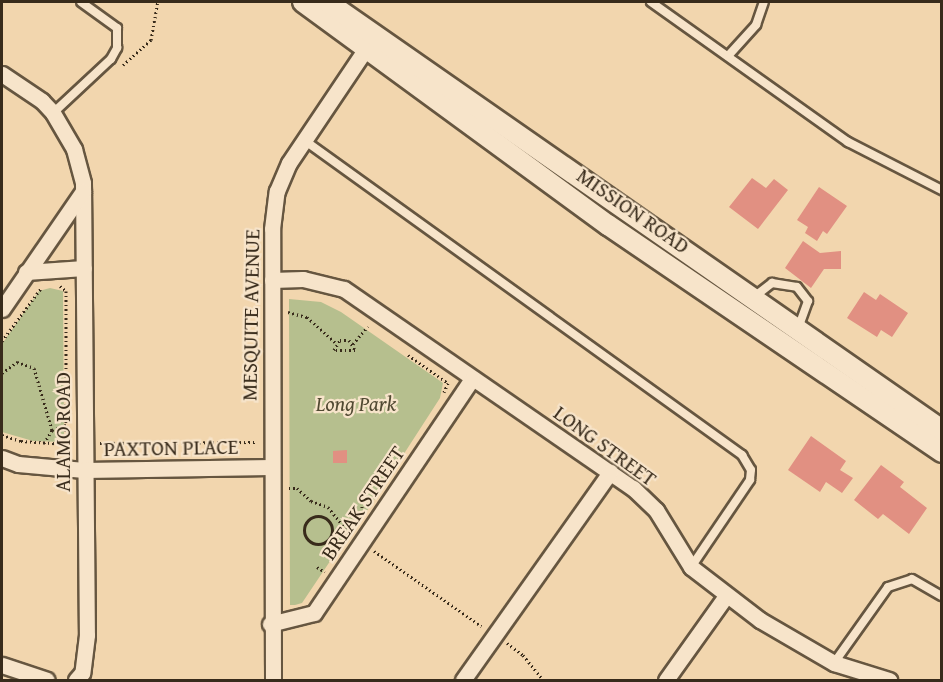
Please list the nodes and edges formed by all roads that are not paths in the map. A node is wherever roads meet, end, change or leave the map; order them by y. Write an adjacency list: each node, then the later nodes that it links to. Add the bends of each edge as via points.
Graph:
1 (81, 2): 9 (lane, via 117,28 117,48 111,59)
2 (303, 2): 6 (street, MISSION ROAD)
3 (327, 2): 6 (street, MISSION ROAD)
4 (651, 2): 7 (lane)
5 (764, 2): 7 (lane, via 756,25)
6 (370, 42): 10 (street, MESQUITE AVENUE); 16 (street, MISSION ROAD); 21 (street, MISSION ROAD, via 608,225)
7 (728, 56): 11 (lane, via 848,142)
8 (2, 74): 9 (street, ALAMO ROAD)
9 (53, 113): 12 (street, ALAMO ROAD, via 74,149)
10 (304, 140): 15 (street, MESQUITE AVENUE, via 277,191); 26 (lane, via 742,455 751,470 746,488)
11 (942, 190)
12 (83, 191): 13 (street, ALAMO ROAD); 14 (street)
13 (84, 268): 14 (street); 24 (street, ALAMO ROAD)
14 (26, 272): 17 (street)
15 (272, 280): 19 (street, LONG STREET, via 303,279 344,289); 23 (street, MESQUITE AVENUE)
16 (754, 297): 18 (street, MISSION ROAD); 18 (lane, via 772,283 797,287 808,301)
17 (2, 309)
18 (798, 328): 20 (street, MISSION ROAD)
19 (472, 379): 25 (street, LONG STREET); 29 (street, BREAK STREET, via 356,538 314,613)
20 (942, 430)
21 (942, 452)
22 (2, 459): 24 (street, PAXTON PLACE)
23 (271, 467): 24 (street, PAXTON PLACE); 29 (street, MESQUITE AVENUE)
24 (84, 470): 32 (street, ALAMO ROAD, via 87,635)
25 (610, 472): 26 (street, LONG STREET, via 656,510); 36 (street)
26 (691, 567): 27 (street, LONG STREET)
27 (726, 596): 30 (street, LONG STREET); 37 (street)
28 (942, 596): 30 (lane, via 912,579 888,587)
29 (270, 624): 35 (street, MESQUITE AVENUE)
30 (834, 663): 33 (street, LONG STREET)
31 (2, 665): 34 (street)
32 (79, 677)
33 (879, 679)
34 (47, 681)
35 (273, 681)
36 (463, 681)
37 (666, 681)

